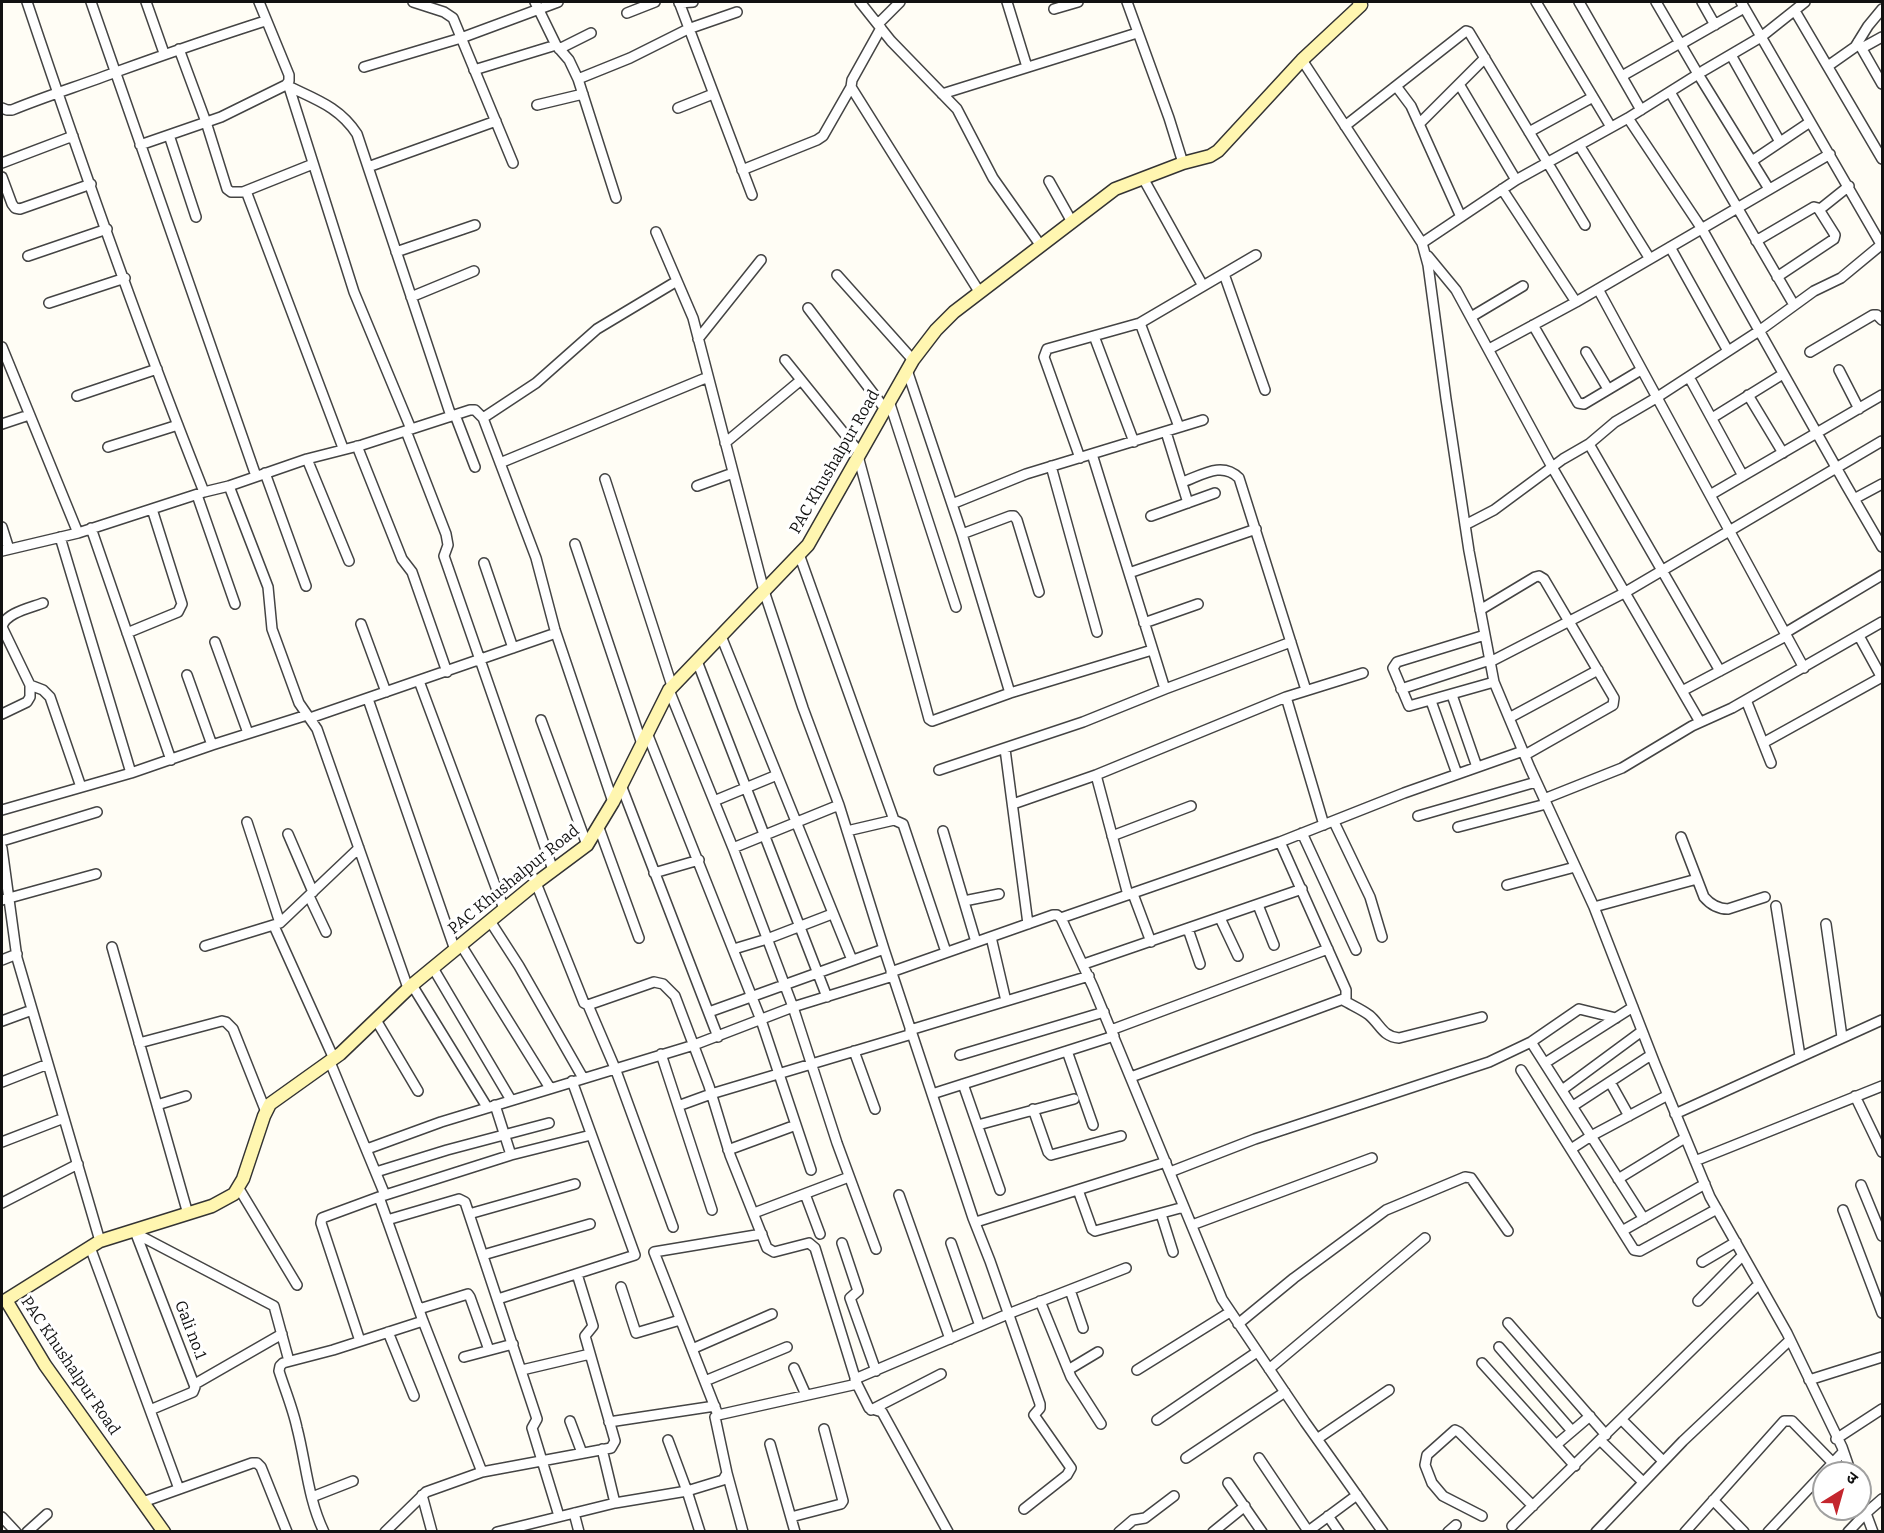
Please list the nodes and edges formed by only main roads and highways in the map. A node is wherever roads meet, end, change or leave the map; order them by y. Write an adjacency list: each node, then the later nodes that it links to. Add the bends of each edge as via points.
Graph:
1 (1362, 3): 2 (main road, PAC Khushalpur Road, via 1302,60 1218,151 1115,189 948,318 910,365 808,545 671,688 587,845 410,987 332,1060 270,1104 234,1194 212,1206 95,1244)
2 (4, 1299): 3 (main road, PAC Khushalpur Road, via 45,1365)
3 (165, 1532)

